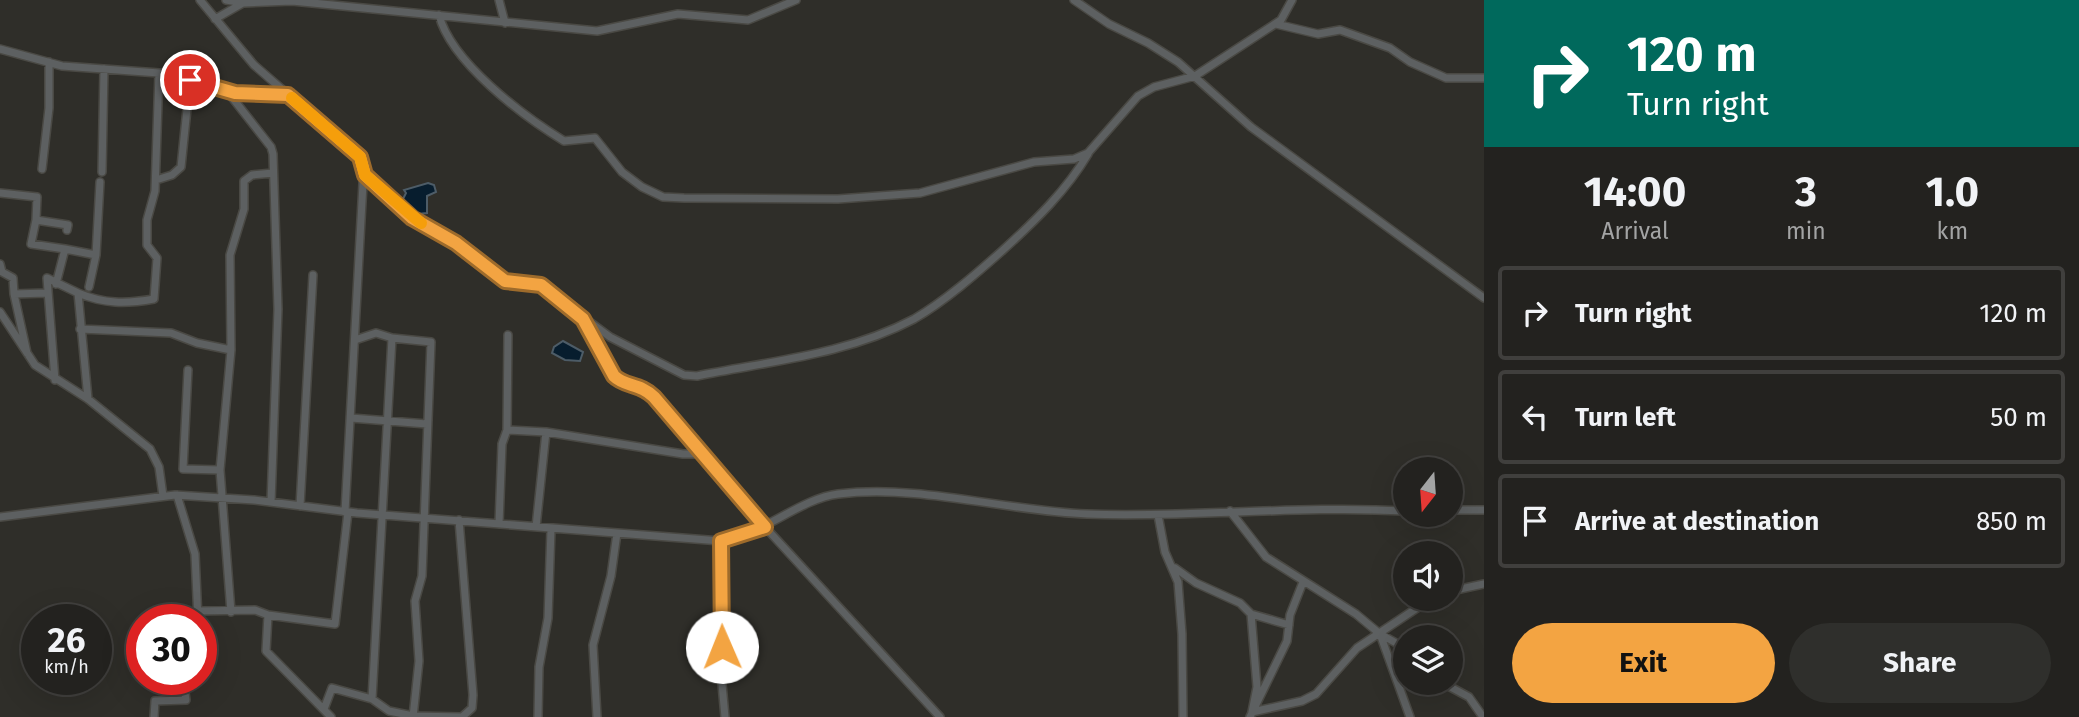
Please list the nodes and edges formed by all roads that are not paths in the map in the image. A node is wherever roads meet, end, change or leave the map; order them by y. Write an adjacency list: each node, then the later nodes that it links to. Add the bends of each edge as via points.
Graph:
1 (200, 0): 11 (street)
2 (226, 0): 8 (street)
3 (360, 0): 9 (street)
4 (499, 0): 12 (street)
5 (796, 0): 12 (street, via 739,21 678,14 597,32)
6 (1074, 0): 18 (street, via 1164,52)
7 (1292, 0): 13 (street)
8 (244, 3): 9 (street, via 292,1); 11 (street)
9 (357, 8): 10 (street)
10 (439, 15): 12 (street); 23 (street, via 452,44 516,110 564,141 595,138 622,172 663,197 838,199 920,193 1020,165)
11 (215, 19): 22 (street, via 248,59)
12 (505, 23)
13 (1276, 24): 18 (street); 19 (street, via 1318,34 1340,30 1390,48 1446,78)
14 (0, 49): 15 (street)
15 (49, 62): 16 (street); 24 (street)
16 (104, 69): 17 (street); 25 (street)
17 (159, 73): 20 (street); 28 (street)
18 (1195, 76): 23 (street, via 1138,96); 42 (street, via 1251,127)
19 (1484, 78)
20 (190, 80): 21 (street); 28 (street, via 181,167)
21 (227, 91): 22 (street); 26 (street, via 271,147)
22 (288, 95): 27 (street, via 360,157)
23 (1088, 153): 44 (street, via 1062,191 982,268 916,317 842,347 770,364 684,375)
24 (43, 169)
25 (102, 172)
26 (273, 173): 49 (street, via 252,175 244,181 244,209 230,255); 64 (street, via 278,309)
27 (365, 175): 44 (street, via 412,218 456,243 505,281 536,282); 48 (street)
28 (156, 180): 40 (street, via 147,220 147,245 158,258 154,299 99,302)
29 (100, 182): 34 (street)
30 (0, 193): 31 (street, via 37,197)
31 (36, 220): 32 (street, via 68,225); 33 (street, via 31,244)
32 (67, 230)
33 (65, 248): 34 (street); 37 (street)
34 (96, 255): 38 (street)
35 (0, 264): 41 (street, via 2,272 13,278)
36 (313, 275): 65 (street)
37 (56, 284): 39 (street, via 45,279); 40 (street)
38 (89, 287)
39 (46, 293): 41 (street); 52 (street)
40 (78, 293): 45 (street)
41 (14, 294): 50 (street)
42 (1484, 298)
43 (0, 312): 50 (street)
44 (583, 319): 59 (street, via 616,379 647,390)
45 (80, 329): 49 (street, via 171,333); 53 (street)
46 (508, 335): 57 (street)
47 (392, 338): 48 (street, via 376,333); 55 (street); 56 (street, via 432,342)
48 (355, 340): 54 (street)
49 (231, 349): 60 (street)
50 (27, 357): 52 (street)
51 (188, 370): 60 (street, via 183,469)
52 (55, 380): 53 (street)
53 (88, 399): 62 (street, via 150,449 159,467)
54 (351, 418): 55 (street); 70 (street)
55 (387, 421): 56 (street); 71 (street)
56 (427, 424): 74 (street)
57 (507, 430): 58 (street); 76 (street, via 502,444)
58 (546, 432): 59 (street); 77 (street)
59 (704, 454): 78 (street)
60 (219, 470): 63 (street)
61 (177, 495): 62 (street); 63 (street); 86 (street, via 195,554)
62 (163, 496): 73 (street)
63 (221, 498): 64 (street); 89 (street)
64 (271, 502): 65 (street)
65 (300, 506): 70 (street)
66 (1463, 510): 67 (street)
67 (1484, 510)
68 (1230, 511): 69 (street); 72 (street); 83 (street, via 1255,547)
69 (1393, 511)
70 (347, 512): 71 (street); 91 (street, via 335,624)
71 (382, 515): 74 (street); 97 (street)
72 (1158, 515): 78 (street, via 1056,512 905,494 841,494); 82 (street)
73 (0, 517)
74 (423, 519): 75 (street); 102 (street, via 422,576 415,601 419,662)
75 (459, 520): 76 (street); 103 (street, via 472,695 472,708)
76 (499, 524): 77 (street)
77 (536, 527): 79 (street)
78 (765, 527): 81 (street); 107 (street)
79 (551, 529): 80 (street); 104 (street)
80 (617, 533): 81 (street); 105 (street, via 593,645)
81 (721, 541): 106 (street)
82 (1171, 566): 90 (street, via 1240,603); 108 (street, via 1178,582 1181,616)
83 (1303, 582): 92 (street); 93 (street)
84 (1484, 584): 85 (street)
85 (1463, 588)
86 (198, 604)
87 (1413, 611): 93 (street)
88 (217, 612): 89 (street)
89 (230, 612): 91 (street, via 255,610)
90 (1251, 614): 92 (street); 99 (street, via 1256,687)
91 (268, 615): 98 (street, via 266,651)
92 (1289, 625): 99 (street, via 1287,641)
93 (1380, 634): 94 (street); 99 (street, via 1357,648 1316,694); 109 (street)
94 (1393, 641)
95 (1463, 694): 110 (street)
96 (185, 695): 100 (street, via 186,700 155,701)
97 (372, 699): 98 (street, via 331,688); 102 (street, via 389,711)
98 (324, 709): 101 (street)
99 (1251, 714)
100 (154, 717)
101 (331, 717)
102 (413, 717): 103 (street)
103 (462, 717)
104 (538, 717)
105 (597, 717)
106 (725, 717)
107 (940, 717)
108 (1183, 717)
109 (1410, 717)
110 (1483, 717)

